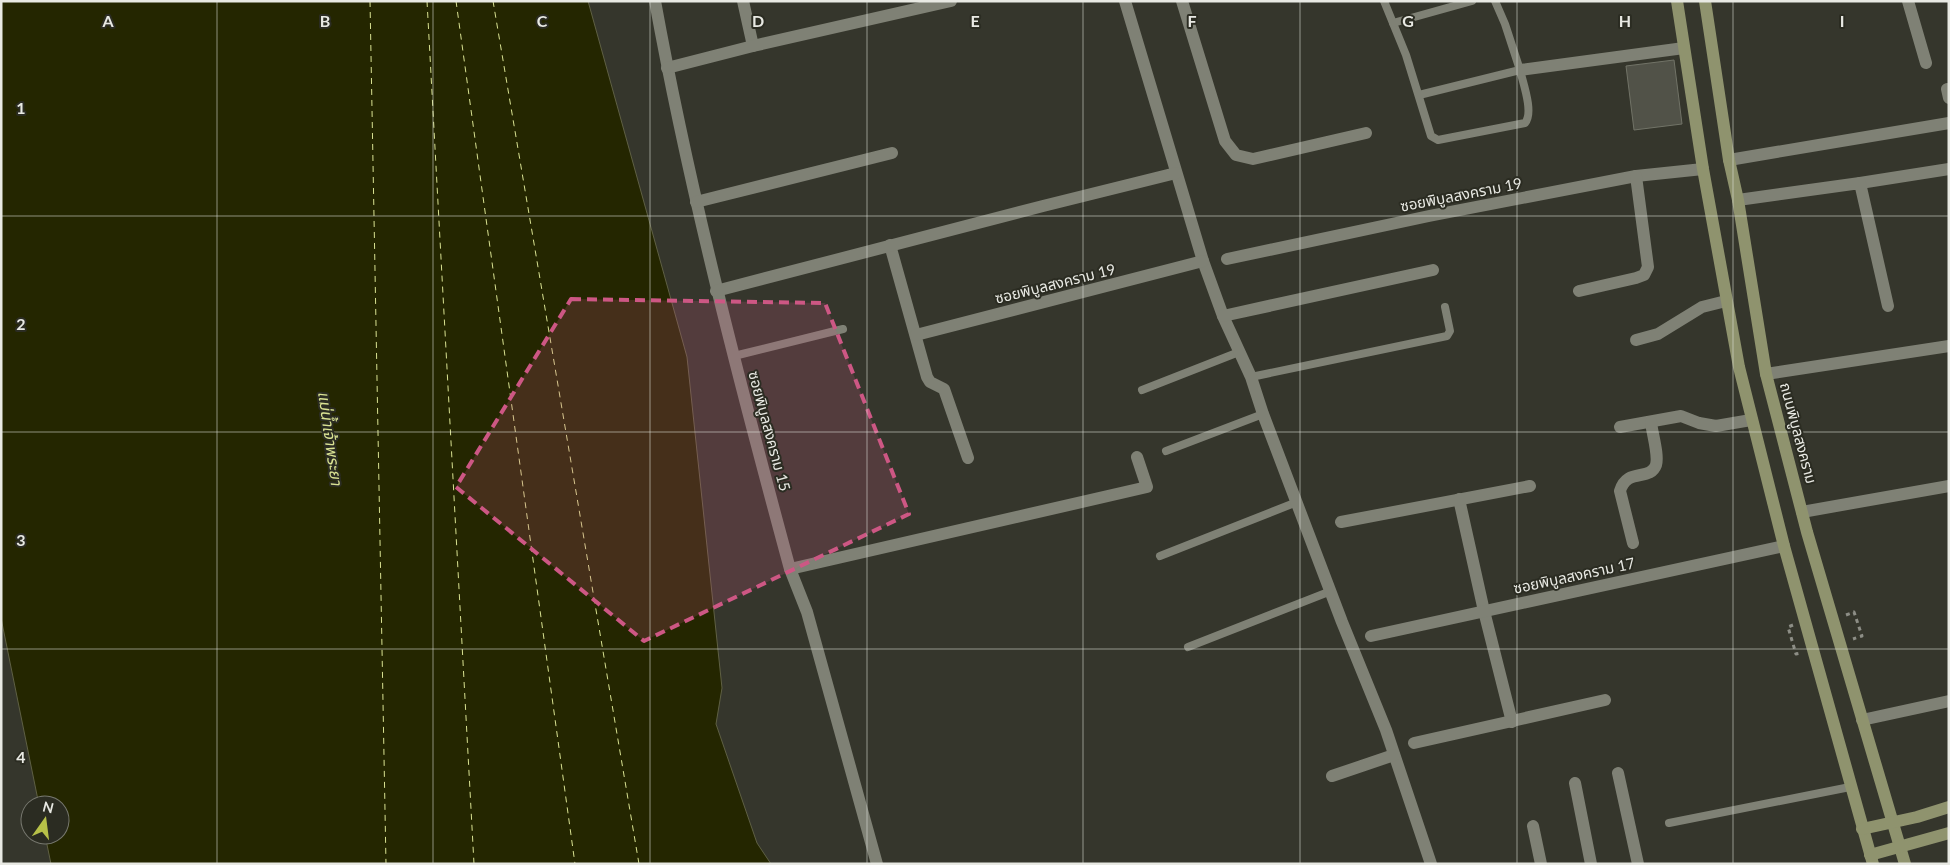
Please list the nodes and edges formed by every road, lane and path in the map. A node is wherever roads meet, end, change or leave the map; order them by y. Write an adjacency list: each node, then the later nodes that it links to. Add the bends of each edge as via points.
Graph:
1 (655, 1): 16 (street, ซอยพิบูลสงคราม 15)
2 (742, 1): 13 (street)
3 (952, 1): 13 (street)
4 (1124, 1): 25 (street)
5 (1182, 1): 20 (street, via 1225,140 1236,155 1253,159)
6 (1384, 1): 12 (lane)
7 (1472, 1): 12 (lane)
8 (1495, 1): 17 (lane)
9 (1677, 1): 14 (main road)
10 (1705, 1): 22 (main road, ถนนพิบูลสงคราม)
11 (1908, 1): 15 (street)
12 (1393, 23): 18 (lane)
13 (753, 46): 16 (street)
14 (1684, 48): 17 (street); 23 (main road)
15 (1926, 64)
16 (667, 68): 29 (street, ซอยพิบูลสงคราม 15)
17 (1520, 70): 18 (lane); 18 (lane, via 1530,112 1525,123 1438,140 1431,136)
18 (1419, 95)
19 (1949, 123): 22 (street)
20 (1366, 133)
21 (892, 153): 29 (street)
22 (1729, 160): 28 (main road, ถนนพิบูลสงคราม)
23 (1703, 169): 26 (street, ซอยพิบูลสงคราม 19); 36 (main road)
24 (1949, 169): 27 (street)
25 (1176, 173): 30 (street); 32 (street)
26 (1636, 176): 31 (street, ซอยพิบูลสงคราม 19); 35 (street, via 1648,267 1644,275 1636,278)
27 (1860, 183): 28 (street); 37 (street)
28 (1738, 200): 46 (main road, ถนนพิบูลสงคราม)
29 (696, 202): 34 (street, ซอยพิบูลสงคราม 15)
30 (890, 246): 34 (street); 41 (street)
31 (1227, 259)
32 (1203, 261): 39 (street); 41 (street, ซอยพิบูลสงคราม 19)
33 (1433, 270): 39 (street)
34 (716, 291): 45 (street, ซอยพิบูลสงคราม 15)
35 (1579, 291)
36 (1726, 301): 42 (street, via 1702,307 1658,334); 50 (main road)
37 (1888, 306)
38 (1445, 307): 47 (lane, via 1450,331 1447,336)
39 (1223, 316): 44 (street)
40 (843, 329): 45 (lane)
41 (916, 335): 55 (street, via 927,377 944,389)
42 (1636, 340)
43 (1949, 346): 46 (street)
44 (1239, 352): 47 (street); 48 (lane)
45 (734, 356): 65 (street, ซอยพิบูลสงคราม 15)
46 (1766, 374): 60 (main road, ถนนพิบูลสงคราม)
47 (1251, 377): 49 (street)
48 (1142, 390)
49 (1263, 414): 53 (lane); 59 (street)
50 (1751, 420): 51 (street, via 1716,426 1682,416); 63 (main road)
51 (1651, 422): 52 (street); 62 (street, via 1656,466 1651,472 1622,483 1620,491)
52 (1620, 427)
53 (1166, 451)
54 (1136, 457): 65 (street, via 1146,487)
55 (968, 458)
56 (1530, 486): 58 (street)
57 (1949, 486): 60 (street)
58 (1459, 499): 61 (street); 67 (street)
59 (1297, 502): 64 (lane); 66 (street)
60 (1802, 512): 76 (main road, ถนนพิบูลสงคราม)
61 (1341, 522)
62 (1633, 543)
63 (1784, 546): 67 (street, ซอยพิบูลสงคราม 17); 83 (main road)
64 (1160, 556)
65 (790, 569): 92 (street, ซอยพิบูลสงคราม 15, via 807,612)
66 (1331, 591): 72 (lane); 79 (street)
67 (1484, 611): 70 (street, ซอยพิบูลสงคราม 17); 77 (street)
68 (1854, 612): 71 (path)
69 (1788, 627): 73 (path)
70 (1371, 636)
71 (1862, 636)
72 (1188, 648)
73 (1796, 654)
74 (1606, 700): 77 (street)
75 (1949, 701): 76 (street)
76 (1862, 720): 85 (main road, ถนนพิบูลสงคราม)
77 (1512, 722): 78 (street)
78 (1414, 743)
79 (1394, 755): 81 (street); 93 (street)
80 (1618, 773): 96 (street)
81 (1332, 776)
82 (1575, 782): 95 (street)
83 (1850, 787): 86 (lane); 88 (main road)
84 (1949, 806): 85 (main road)
85 (1892, 822): 88 (main road); 90 (main road, ถนนพิบูลสงคราม)
86 (1669, 823)
87 (1533, 826): 94 (street)
88 (1862, 829): 91 (main road)
89 (1949, 833): 90 (main road)
90 (1900, 846): 91 (main road); 97 (main road, ถนนพิบูลสงคราม)
91 (1871, 859)
92 (877, 864)
93 (1431, 864)
94 (1541, 864)
95 (1590, 864)
96 (1638, 864)
97 (1905, 864)

